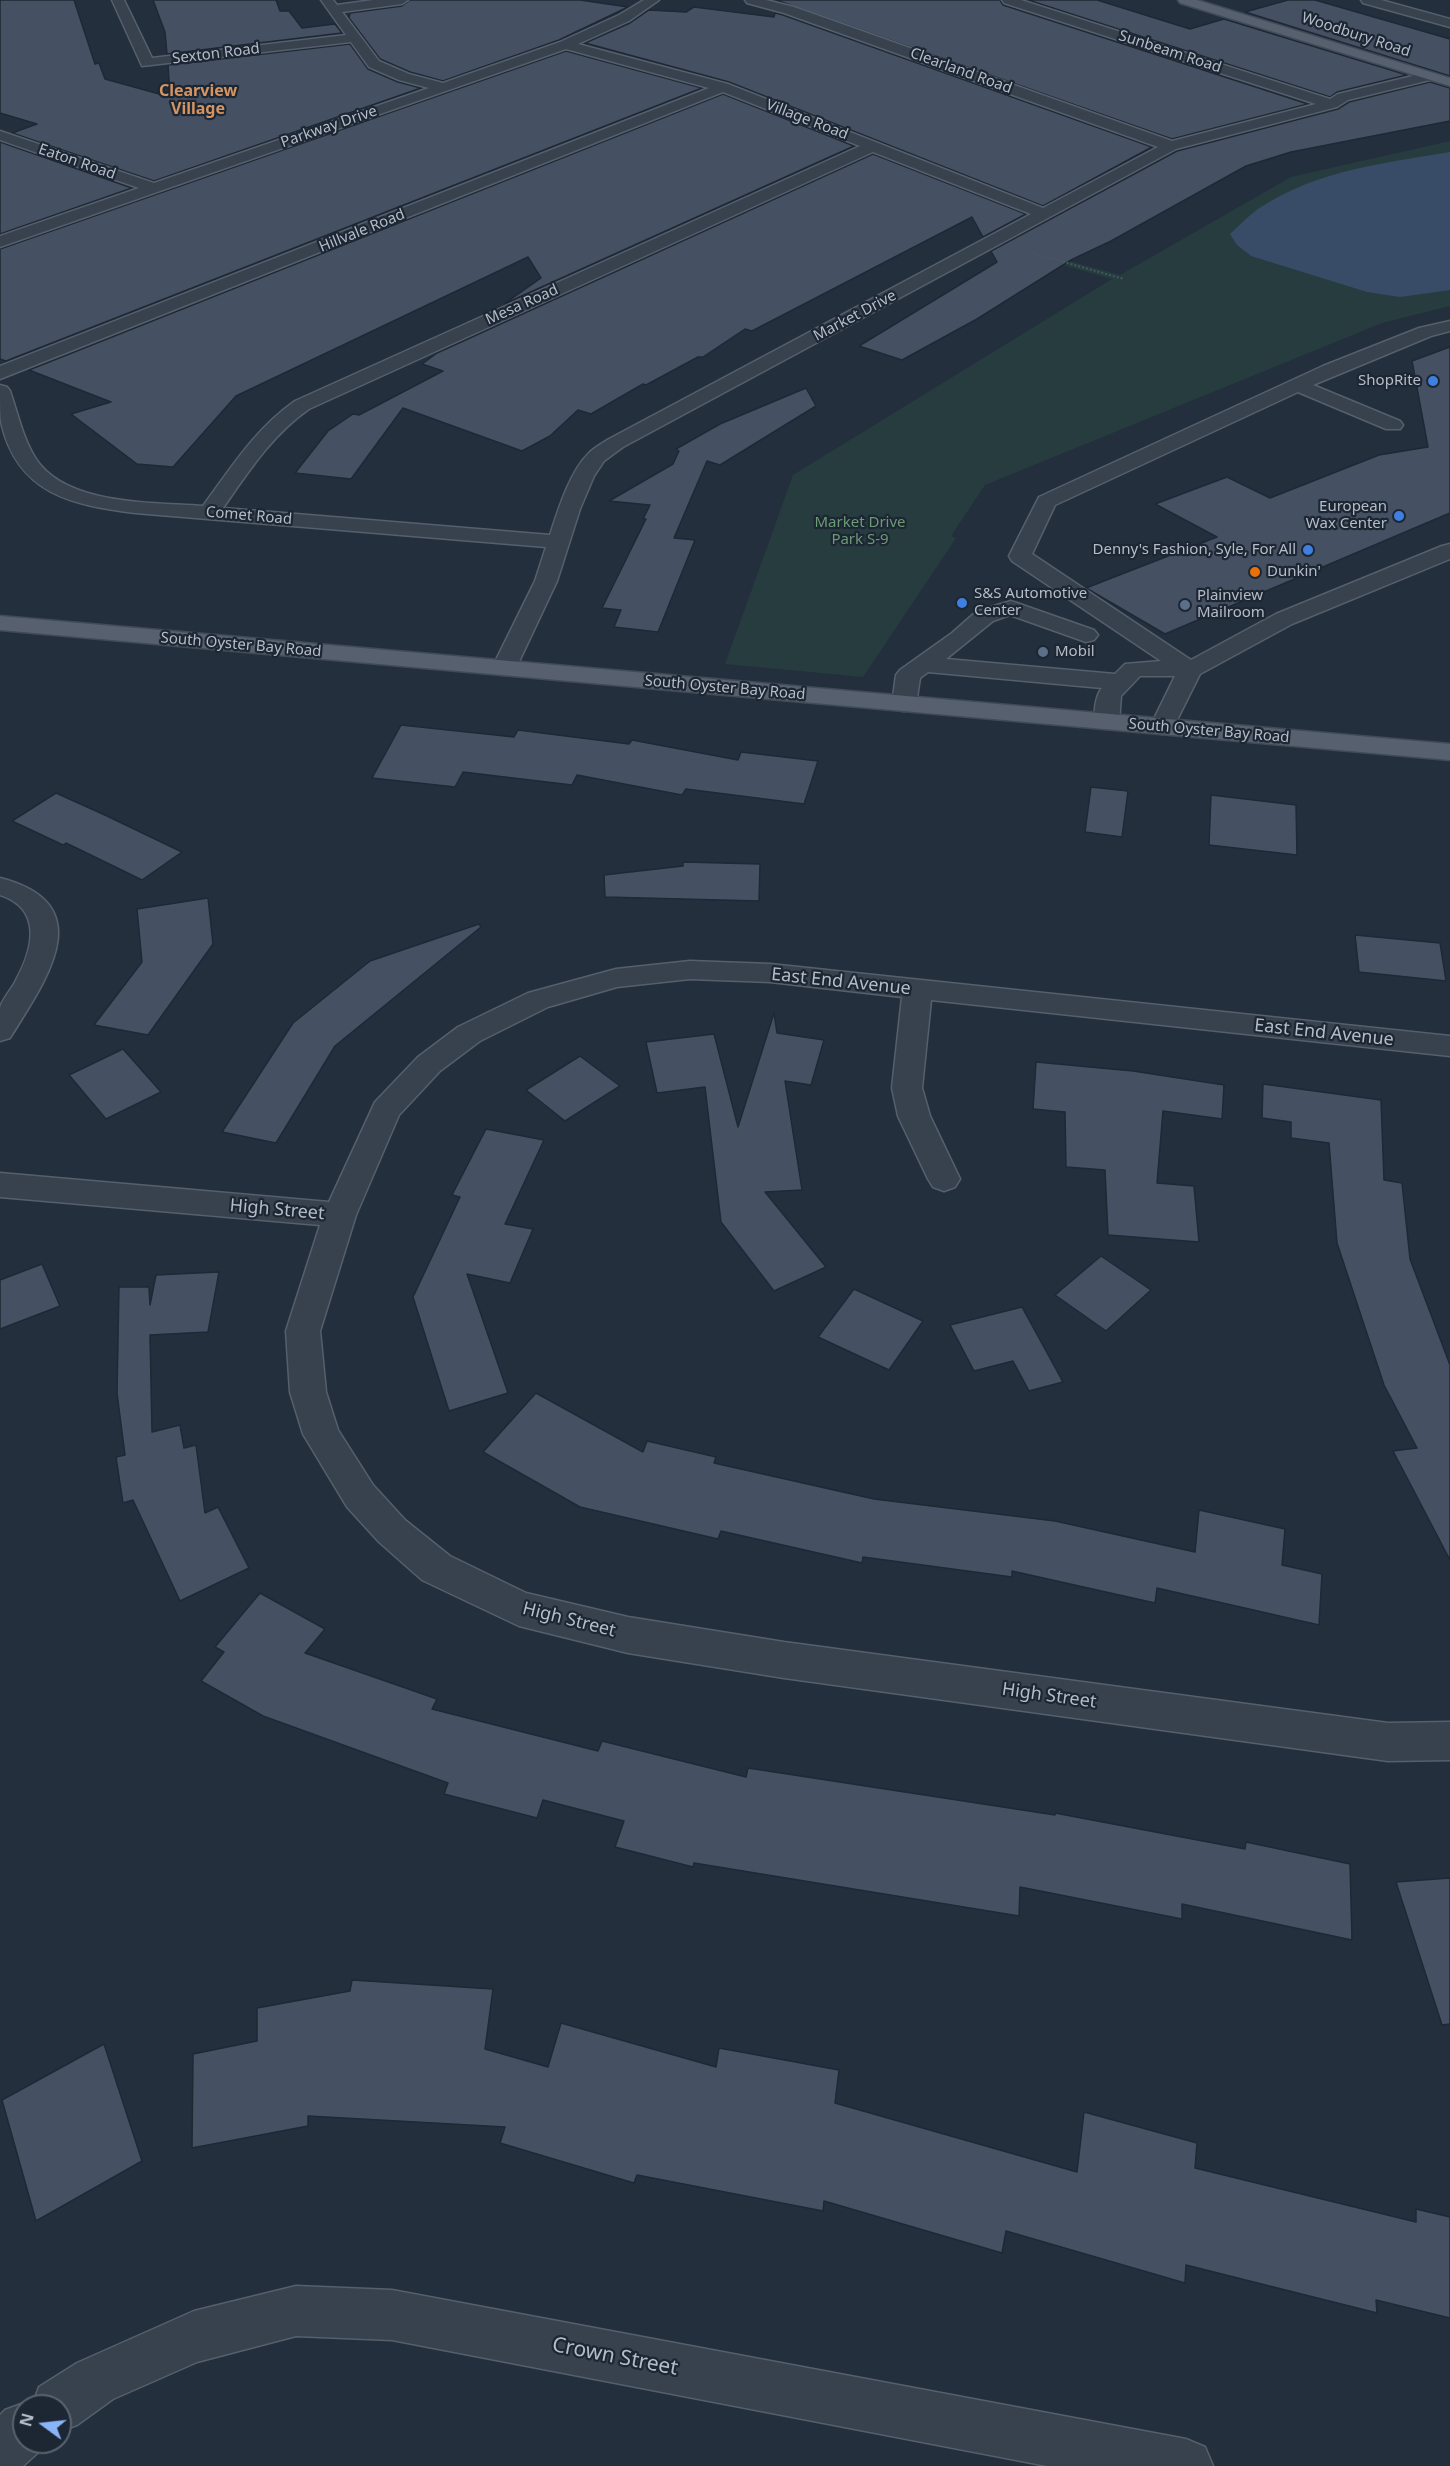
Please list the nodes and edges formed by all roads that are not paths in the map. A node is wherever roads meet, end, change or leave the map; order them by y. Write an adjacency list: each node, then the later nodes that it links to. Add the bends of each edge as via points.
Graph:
1 (118, 0): 10 (street, Sexton Road, via 147,63)
2 (402, 0): 8 (street)
3 (653, 0): 11 (street, Parkway Drive, via 607,27)
4 (751, 0): 19 (street, Clearland Road, via 789,10)
5 (1008, 0): 16 (street, Sunbeam Road)
6 (1184, 0): 12 (main road, Woodbury Road)
7 (1367, 0): 9 (street)
8 (330, 4): 10 (street)
9 (1450, 23)
10 (355, 38): 14 (street, via 374,64)
11 (565, 45): 14 (street, Parkway Drive); 15 (street, Village Road)
12 (1429, 76): 13 (main road, Woodbury Road); 16 (street, Market Drive, via 1344,97)
13 (1450, 84): 16 (street, Market Drive, via 1365,105)
14 (442, 87): 20 (street, Parkway Drive)
15 (723, 87): 18 (street, Village Road); 24 (street, Hillvale Road)
16 (1332, 104): 19 (street, Market Drive)
17 (0, 135): 20 (street, Eaton Road)
18 (873, 146): 21 (street, Village Road); 28 (street, Mesa Road, via 302,405 265,435)
19 (1171, 146): 21 (street, Market Drive)
20 (153, 188): 22 (street, Parkway Drive)
21 (1044, 214): 29 (street, Market Drive, via 616,443 597,457 584,476)
22 (0, 242)
23 (1450, 326): 25 (street, via 1425,332)
24 (0, 372)
25 (1297, 385): 27 (street); 35 (street, via 1046,501 1020,556)
26 (0, 391): 28 (street, Comet Road, via 30,466 48,482 98,502)
27 (1393, 425)
28 (208, 513): 29 (street, Comet Road)
29 (559, 543): 34 (street, Market Drive, via 546,581)
30 (1450, 551): 35 (street, via 1284,619)
31 (0, 623): 34 (main road, South Oyster Bay Road)
32 (1086, 635): 33 (street, via 1011,608 985,616)
33 (923, 664): 36 (street); 37 (street, via 908,675)
34 (504, 668): 37 (main road, South Oyster Bay Road)
35 (1190, 670): 36 (street, via 1133,669); 39 (street)
36 (1120, 682): 38 (street, via 1109,694)
37 (904, 704): 38 (main road, South Oyster Bay Road)
38 (1107, 722): 39 (main road, South Oyster Bay Road)
39 (1162, 727): 40 (main road, South Oyster Bay Road)
40 (1450, 752)
41 (0, 886): 43 (street, via 22,894 42,915 46,940 40,962)
42 (917, 990): 44 (street, East End Avenue); 45 (street, via 907,1088 914,1116); 47 (street, East End Avenue, via 770,973 690,970 616,978 538,1000 469,1034 429,1064 398,1095 386,1110)
43 (0, 1031)
44 (1450, 1046)
45 (944, 1179)
46 (0, 1185): 47 (street, High Street)
47 (340, 1215): 48 (street, High Street, via 303,1331 308,1392 321,1434 360,1496 392,1531 436,1568 519,1609 628,1635 784,1660 1388,1742)
48 (1450, 1741)
49 (72, 2397): 52 (street, Crown Street, via 95,2381 194,2337 296,2311 392,2315)
50 (12, 2440): 51 (street)
51 (0, 2451)
52 (1186, 2466)

